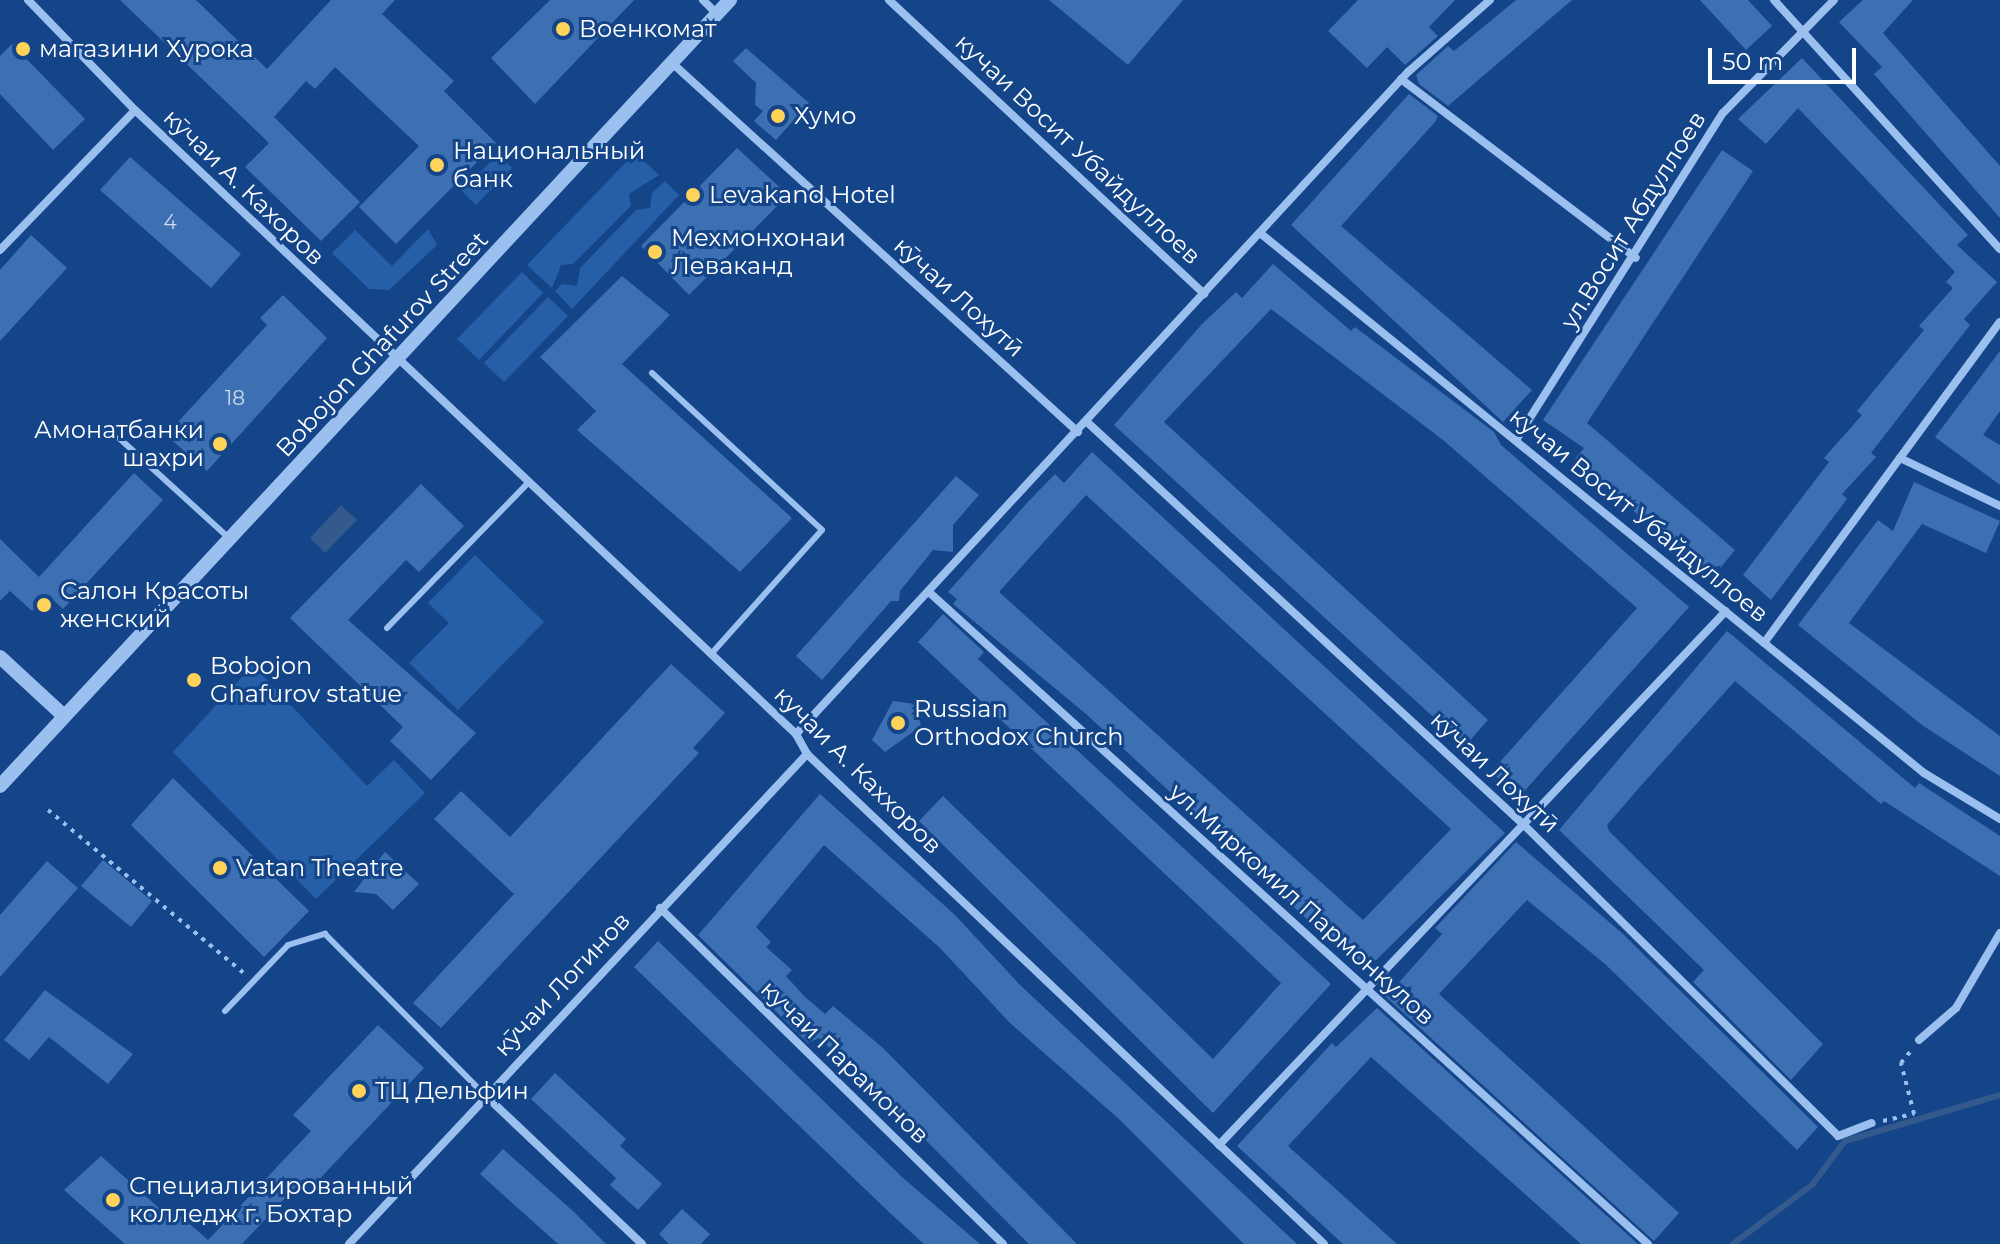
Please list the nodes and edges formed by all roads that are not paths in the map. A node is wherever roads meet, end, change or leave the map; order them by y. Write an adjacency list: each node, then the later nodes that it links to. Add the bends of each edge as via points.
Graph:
1 (28, 0): 12 (street)
2 (703, 0): 8 (street)
3 (730, 0): 8 (street, Bobojon Ghafurov Street)
4 (889, 0): 17 (street, кучаи Восит Убайдуллоев)
5 (1490, 0): 11 (street, кучаи Восит Убайдуллоев)
6 (1774, 0): 9 (street)
7 (1834, 0): 9 (street, ул.Восит Абдуллоев)
8 (717, 14): 10 (street, Bobojon Ghafurov Street)
9 (1804, 30): 14 (street); 16 (street, ул.Восит Абдуллоев, via 1723,113)
10 (671, 62): 19 (street, Bobojon Ghafurov Street); 22 (street, кӯчаи Лохутӣ)
11 (1401, 79): 13 (street, кучаи Восит Убайдуллоев); 16 (street)
12 (135, 110): 15 (street, кӯчаи А. Кахоров); 19 (street, кӯчаи А. Кахоров)
13 (1260, 233): 17 (street, кучаи Восит Убайдуллоев); 24 (street, кучаи Восит Убайдуллоев)
14 (2000, 249)
15 (0, 250)
16 (1636, 258): 24 (street, ул.Восит Абдуллоев)
17 (1204, 294): 21 (street, кучаи Восит Убайдуллоев)
18 (2000, 322): 25 (street)
19 (397, 360): 26 (street, кучаи А. Каххоров); 28 (street, Bobojon Ghafurov Street)
20 (652, 373): 33 (lane, via 822,530)
21 (1087, 422): 22 (street, кучаи Восит Убайдуллоев); 40 (street, кӯчаи Лохутӣ)
22 (1078, 432): 29 (street, кучаи Восит Убайдуллоев)
23 (119, 438): 28 (lane)
24 (1516, 440): 30 (street, кучаи Восит Убайдуллоев)
25 (1900, 458): 27 (street); 32 (street)
26 (528, 483): 31 (lane); 33 (street, кучаи А. Каххоров)
27 (2000, 506)
28 (231, 541): 35 (street, Bobojon Ghafurov Street)
29 (930, 593): 36 (street, кучаи Восит Убайдуллоев); 43 (street, ул.Миркомил Пармонкулов)
30 (1726, 611): 32 (street, кучаи Восит Убайдуллоев); 40 (street)
31 (387, 628)
32 (1764, 643): 39 (street, кучаи Восит Убайдуллоев, via 1924,773)
33 (711, 654): 36 (street, кучаи А. Каххоров)
34 (0, 657): 35 (street)
35 (64, 716): 38 (street, Bobojon Ghafurov Street)
36 (796, 734): 37 (street, кучаи А. Каххоров)
37 (807, 754): 41 (street, кӯчаи Логинов); 48 (street, кучаи А. Каххоров)
38 (0, 786)
39 (2000, 819)
40 (1523, 824): 43 (street); 47 (street, кӯчаи Лохутӣ, via 1838,1136)
41 (660, 908): 46 (street, кӯчаи Логинов); 51 (street, кучаи Парамонов)
42 (2000, 933): 45 (street, via 1956,1008)
43 (1368, 990): 48 (street); 53 (street, ул.Миркомил Пармонкулов)
44 (225, 1011): 46 (lane, via 288,945 325,934)
45 (1919, 1040)
46 (486, 1096): 49 (street, кӯчаи Логинов); 50 (street)
47 (1872, 1123)
48 (1219, 1145): 52 (street, кучаи А. Каххоров)
49 (349, 1244)
50 (642, 1244)
51 (1003, 1244)
52 (1324, 1244)
53 (1648, 1244)

